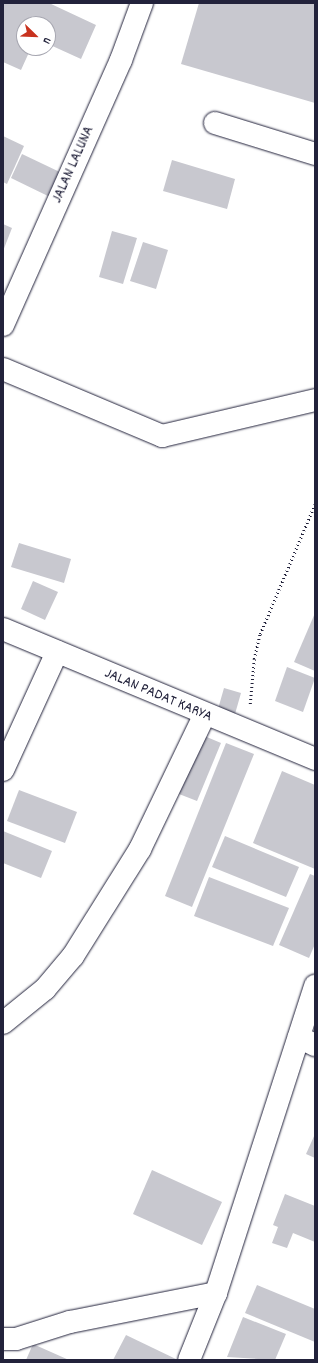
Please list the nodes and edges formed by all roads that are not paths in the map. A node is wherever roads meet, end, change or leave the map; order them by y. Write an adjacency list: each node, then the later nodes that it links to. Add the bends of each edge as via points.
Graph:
1 (142, 3): 4 (street, JALAN LALUNA, via 121,60)
2 (215, 123): 3 (street)
3 (315, 154)
4 (3, 325)
5 (3, 369): 6 (street, via 162,436)
6 (315, 400)
7 (3, 629): 8 (street, JALAN PADAT KARYA)
8 (57, 652): 9 (street, JALAN PADAT KARYA); 11 (street)
9 (204, 716): 10 (street, JALAN PADAT KARYA, via 260,736); 13 (street, via 140,849 73,956 45,988)
10 (315, 760)
11 (3, 770)
12 (315, 986): 14 (street)
13 (3, 1023)
14 (307, 1041): 15 (street)
15 (216, 1293): 16 (street, via 70,1322 16,1339); 17 (street)
16 (3, 1339)
17 (189, 1360)

